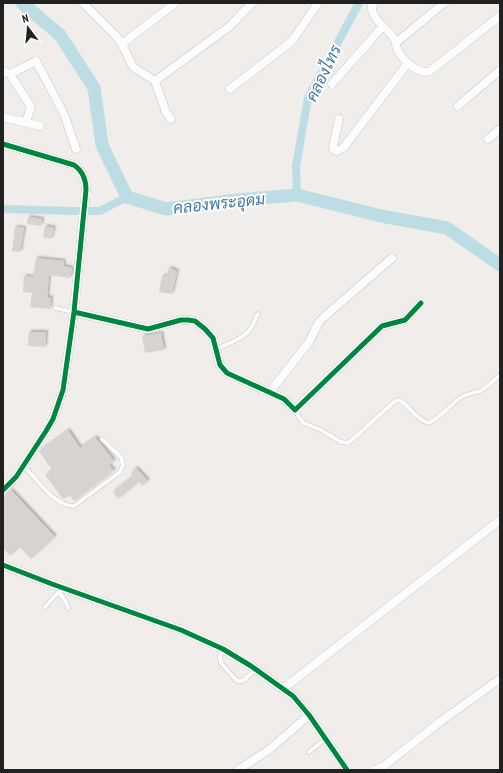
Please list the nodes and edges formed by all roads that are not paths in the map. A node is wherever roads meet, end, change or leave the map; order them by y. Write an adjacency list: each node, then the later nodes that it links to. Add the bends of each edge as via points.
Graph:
1 (85, 3): 10 (street)
2 (175, 3): 10 (street)
3 (252, 3): 14 (street, via 230,26)
4 (318, 3): 16 (street, via 292,41)
5 (374, 3): 8 (street, via 371,10)
6 (444, 3): 9 (street)
7 (500, 16): 11 (street, via 430,71 420,72)
8 (383, 26): 9 (street); 15 (street)
9 (396, 42): 11 (street, via 398,51)
10 (122, 44): 14 (street, via 133,68)
11 (408, 63): 20 (street, via 343,148 337,151 333,148)
12 (500, 70): 17 (street)
13 (7, 72): 21 (street, via 31,107); 26 (street, via 36,61 64,114)
14 (155, 81): 19 (street)
15 (332, 84)
16 (230, 89)
17 (458, 106)
18 (3, 117): 21 (street)
19 (171, 119)
20 (339, 119)
21 (26, 122): 22 (street)
22 (40, 126)
23 (500, 129): 24 (street)
24 (488, 139)
25 (3, 144): 30 (street, via 74,165 83,175 86,197)
26 (76, 149)
27 (392, 258): 34 (street, via 319,322 309,342)
28 (421, 303): 35 (street, via 405,320 382,326)
29 (55, 308): 30 (lane)
30 (74, 312): 32 (street, via 148,329 181,320 195,321 213,338); 37 (street, via 60,403 53,419)
31 (258, 314): 32 (lane, via 251,329)
32 (216, 349): 34 (street, via 220,365 226,373)
33 (500, 375): 35 (lane, via 479,392 461,397 429,424 400,400 395,402 347,443 304,423)
34 (269, 393): 35 (street, via 284,399)
35 (295, 410)
36 (102, 439): 37 (lane, via 121,457 123,465 120,472 74,506 66,506 57,500)
37 (23, 466): 38 (street)
38 (3, 490)
39 (500, 520): 47 (street)
40 (3, 565): 41 (street)
41 (61, 590): 42 (lane); 43 (lane); 44 (street, via 156,620)
42 (45, 607)
43 (68, 608)
44 (222, 649): 45 (street); 45 (lane, via 221,663 237,681 243,681)
45 (256, 669): 47 (street)
46 (500, 679): 53 (street, via 384,766)
47 (284, 688): 48 (street)
48 (309, 715): 49 (street); 51 (street, via 270,749)
49 (326, 739): 50 (lane); 52 (street)
50 (309, 752)
51 (238, 770)
52 (347, 770)
53 (375, 770)

